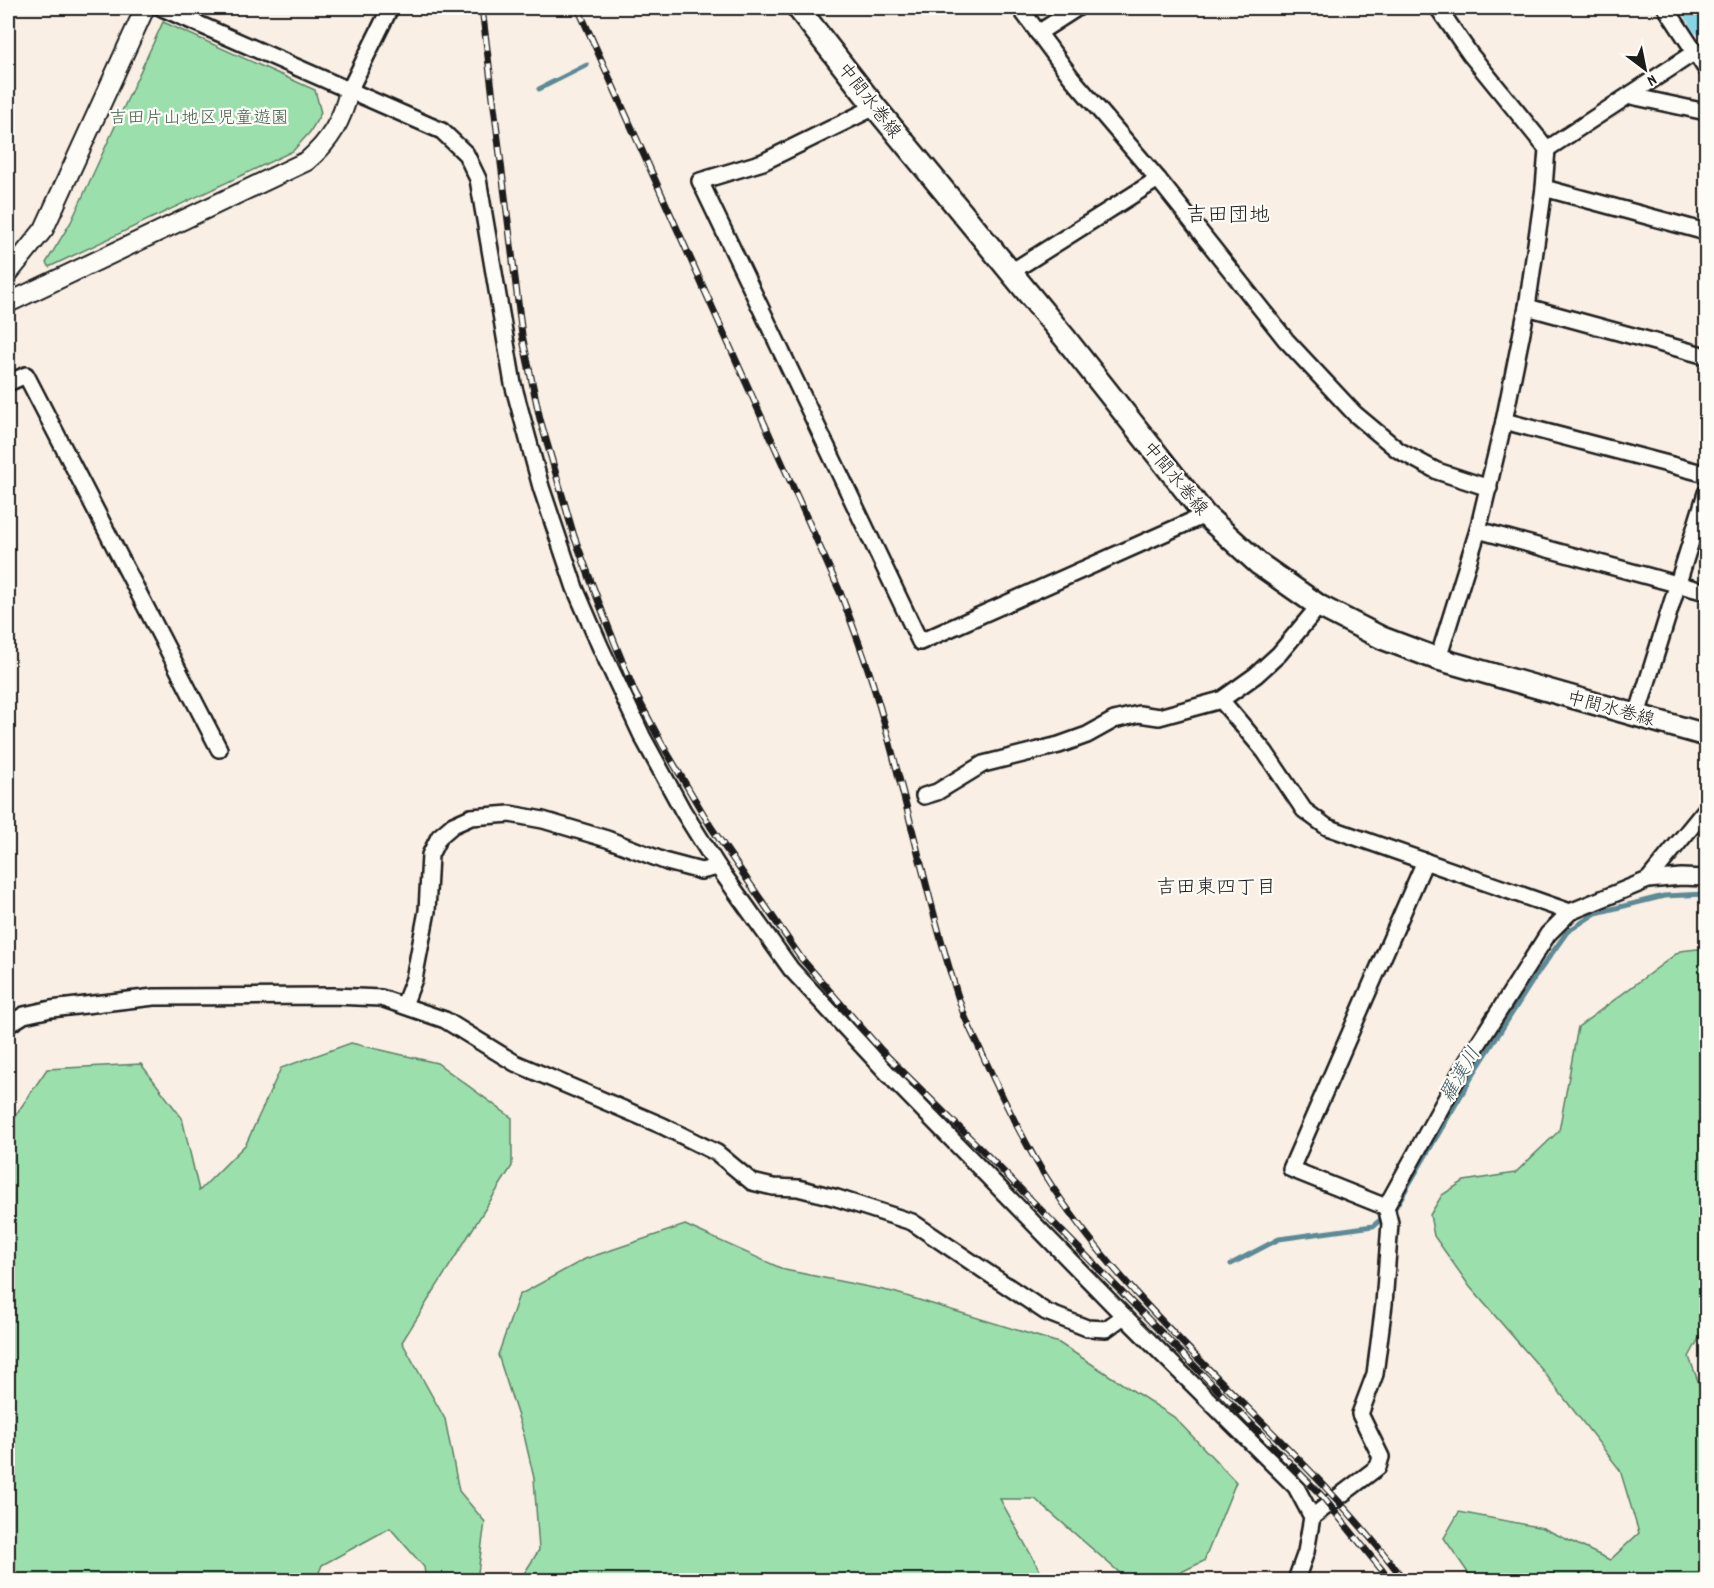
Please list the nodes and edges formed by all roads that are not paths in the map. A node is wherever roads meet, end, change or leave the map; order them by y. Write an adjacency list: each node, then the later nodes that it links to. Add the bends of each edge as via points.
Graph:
1 (145, 8): 21 (street, via 44,229)
2 (162, 8): 12 (street)
3 (390, 8): 12 (street)
4 (798, 8): 14 (main road, 中間水巻線)
5 (1020, 8): 9 (street)
6 (1077, 8): 9 (street)
7 (1438, 8): 16 (street)
8 (1666, 8): 10 (street)
9 (1038, 33): 17 (street)
10 (1695, 52): 11 (street); 13 (street)
11 (1707, 69)
12 (349, 92): 22 (street, via 344,114 322,148 307,161); 43 (street, via 442,131 466,154 478,179 513,384 541,488 575,588 642,736)
13 (1631, 96): 15 (street); 16 (street)
14 (875, 107): 20 (main road, 中間水巻線); 30 (street, via 763,162 700,181 920,642)
15 (1707, 112)
16 (1547, 149): 18 (street)
17 (1158, 179): 20 (street); 28 (street, via 1286,339 1355,414 1398,450 1437,471)
18 (1544, 188): 19 (street); 23 (street)
19 (1707, 232)
20 (1011, 272): 30 (main road, 中間水巻線)
21 (8, 274)
22 (8, 303)
23 (1527, 307): 24 (street); 26 (street)
24 (1707, 356)
25 (8, 383): 39 (street, via 26,375)
26 (1504, 421): 27 (street); 28 (street)
27 (1707, 474)
28 (1490, 488): 31 (street)
29 (1707, 493): 32 (street)
30 (1205, 515): 34 (main road, 中間水巻線, via 1259,564)
31 (1479, 530): 32 (street); 35 (street)
32 (1677, 585): 33 (street); 37 (street)
33 (1707, 592)
34 (1319, 606): 35 (main road, 中間水巻線, via 1382,638); 36 (street, via 1279,654)
35 (1438, 659): 37 (main road, 中間水巻線)
36 (1221, 700): 40 (street, via 1159,717 1139,714 1114,720 1059,745 983,764); 42 (street, via 1265,752 1304,810 1327,827)
37 (1637, 715): 38 (main road, 中間水巻線)
38 (1707, 735)
39 (219, 749)
40 (924, 796)
41 (1707, 809): 45 (street)
42 (1425, 861): 46 (street); 49 (street, via 1291,1169)
43 (718, 867): 47 (street, via 701,871 564,826 510,814 471,818 453,825 439,837 430,855 427,911 414,979); 50 (street, via 791,969)
44 (1707, 878): 45 (street)
45 (1648, 880): 46 (street)
46 (1570, 912): 49 (street, via 1548,934 1470,1057)
47 (404, 1005): 48 (street, via 381,998 333,996 154,997 51,1009 24,1015); 50 (street, via 445,1020 515,1063 717,1153 752,1182 798,1188 912,1222 1046,1311 1087,1328 1106,1329)
48 (8, 1025)
49 (1386, 1207): 51 (street, via 1390,1233 1384,1304 1375,1374 1360,1414 1381,1457 1378,1467)
50 (1124, 1316): 51 (street, via 1296,1487)
51 (1312, 1517): 52 (street)
52 (1296, 1581)

